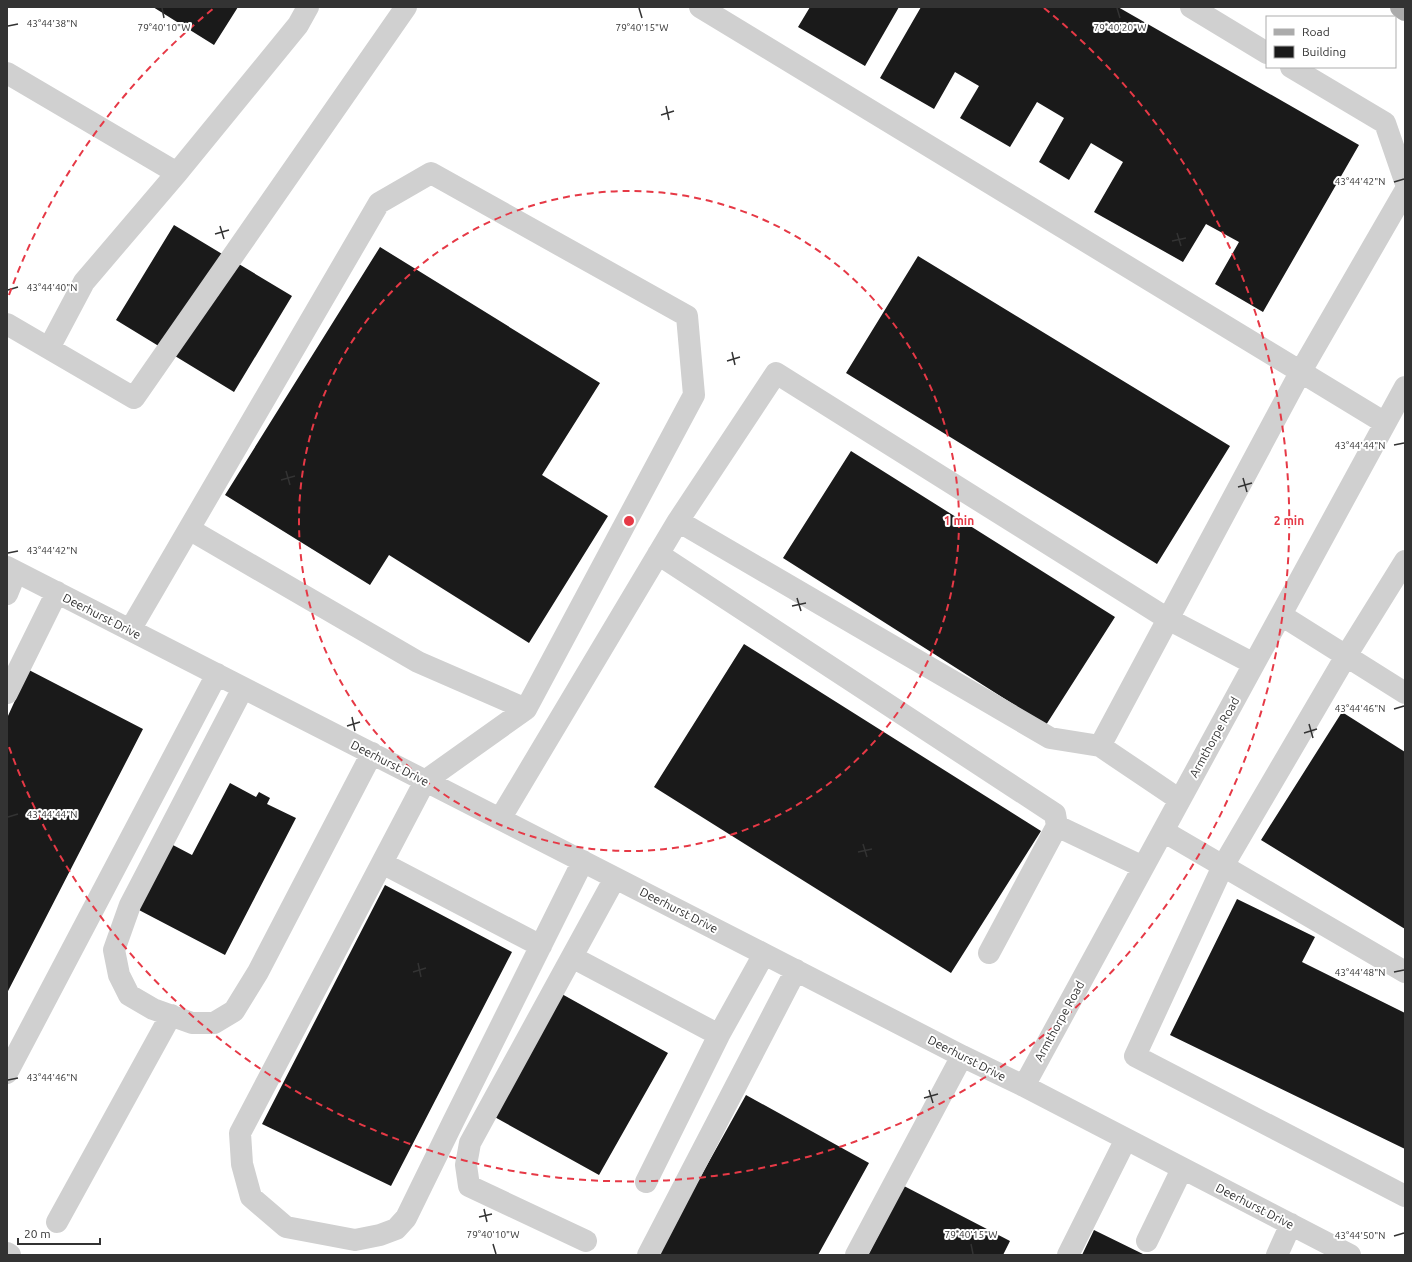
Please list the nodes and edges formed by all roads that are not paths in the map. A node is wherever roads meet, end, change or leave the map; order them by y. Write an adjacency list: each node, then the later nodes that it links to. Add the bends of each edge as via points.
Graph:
1 (308, 7): 10 (street, via 298,25)
2 (406, 7): 14 (street, via 134,398)
3 (700, 7): 15 (street)
4 (1191, 7): 7 (street)
5 (1401, 7): 6 (main road)
6 (1405, 10)
7 (1266, 52)
8 (1293, 68): 11 (street, via 1385,124)
9 (7, 73): 10 (street)
10 (177, 173): 14 (street, via 84,282)
11 (1405, 181)
12 (1405, 191): 15 (street)
13 (7, 324): 14 (street)
14 (49, 348)
15 (1300, 371): 17 (street); 26 (street)
16 (1405, 387): 17 (street, Armthorpe Road)
17 (1386, 423): 25 (street, Armthorpe Road)
18 (678, 521): 20 (street); 26 (street, via 776,373); 35 (street, via 1050,738)
19 (189, 529): 27 (street); 34 (street, via 418,662); 34 (street, via 379,203 431,173 687,316 694,395)
20 (658, 554): 39 (street); 40 (street, via 1055,814)
21 (1405, 561): 28 (street)
22 (12, 570): 23 (street, Deerhurst Drive); 24 (street)
23 (57, 592): 27 (street, Deerhurst Drive); 32 (street)
24 (7, 594)
25 (1281, 615): 28 (street); 29 (street, Armthorpe Road)
26 (1168, 619): 29 (street); 35 (street)
27 (130, 630): 30 (street, Deerhurst Drive)
28 (1346, 656): 33 (street); 44 (street)
29 (1254, 664): 38 (street, Armthorpe Road)
30 (217, 674): 31 (street, Deerhurst Drive); 56 (street)
31 (243, 688): 36 (street, Deerhurst Drive); 53 (street, via 130,905 114,950 119,975 129,994 153,1009)
32 (7, 693)
33 (1405, 693)
34 (526, 709): 37 (street)
35 (1100, 746): 38 (street)
36 (372, 754): 37 (street, Deerhurst Drive); 53 (street, via 258,972 234,1011 214,1023 192,1023)
37 (425, 781): 39 (street, Deerhurst Drive); 43 (street)
38 (1180, 800): 41 (street, Armthorpe Road)
39 (500, 819): 42 (street, Deerhurst Drive)
40 (1057, 826): 45 (street); 48 (street)
41 (1163, 831): 44 (street); 45 (street, Armthorpe Road)
42 (583, 861): 46 (street, Deerhurst Drive); 47 (street)
43 (382, 863): 47 (street); 47 (street, via 240,1133 242,1164 251,1197 286,1227 355,1240 396,1229 406,1218)
44 (1223, 866): 52 (street); 61 (street, via 1135,1056)
45 (1144, 867): 57 (street, Armthorpe Road)
46 (615, 878): 49 (street, Deerhurst Drive); 50 (street)
47 (541, 946)
48 (989, 953)
49 (764, 954): 51 (street, Deerhurst Drive); 54 (street)
50 (572, 957): 54 (street); 65 (street, via 470,1143 466,1165 469,1186)
51 (796, 970): 55 (street, Deerhurst Drive); 68 (street)
52 (1405, 972)
53 (171, 1015): 62 (street)
54 (719, 1035): 60 (street)
55 (962, 1056): 57 (street, Deerhurst Drive); 69 (street)
56 (7, 1074)
57 (1024, 1086): 58 (street, Deerhurst Drive)
58 (1126, 1140): 59 (street, Deerhurst Drive); 70 (street)
59 (1182, 1168): 63 (street, Deerhurst Drive); 64 (street)
60 (646, 1182)
61 (1405, 1196)
62 (57, 1222)
63 (1291, 1224): 71 (street); 72 (street, Deerhurst Drive)
64 (1147, 1240)
65 (586, 1241)
66 (7, 1253): 67 (street)
67 (10, 1255)
68 (648, 1255)
69 (856, 1255)
70 (1068, 1255)
71 (1277, 1255)
72 (1350, 1255)

